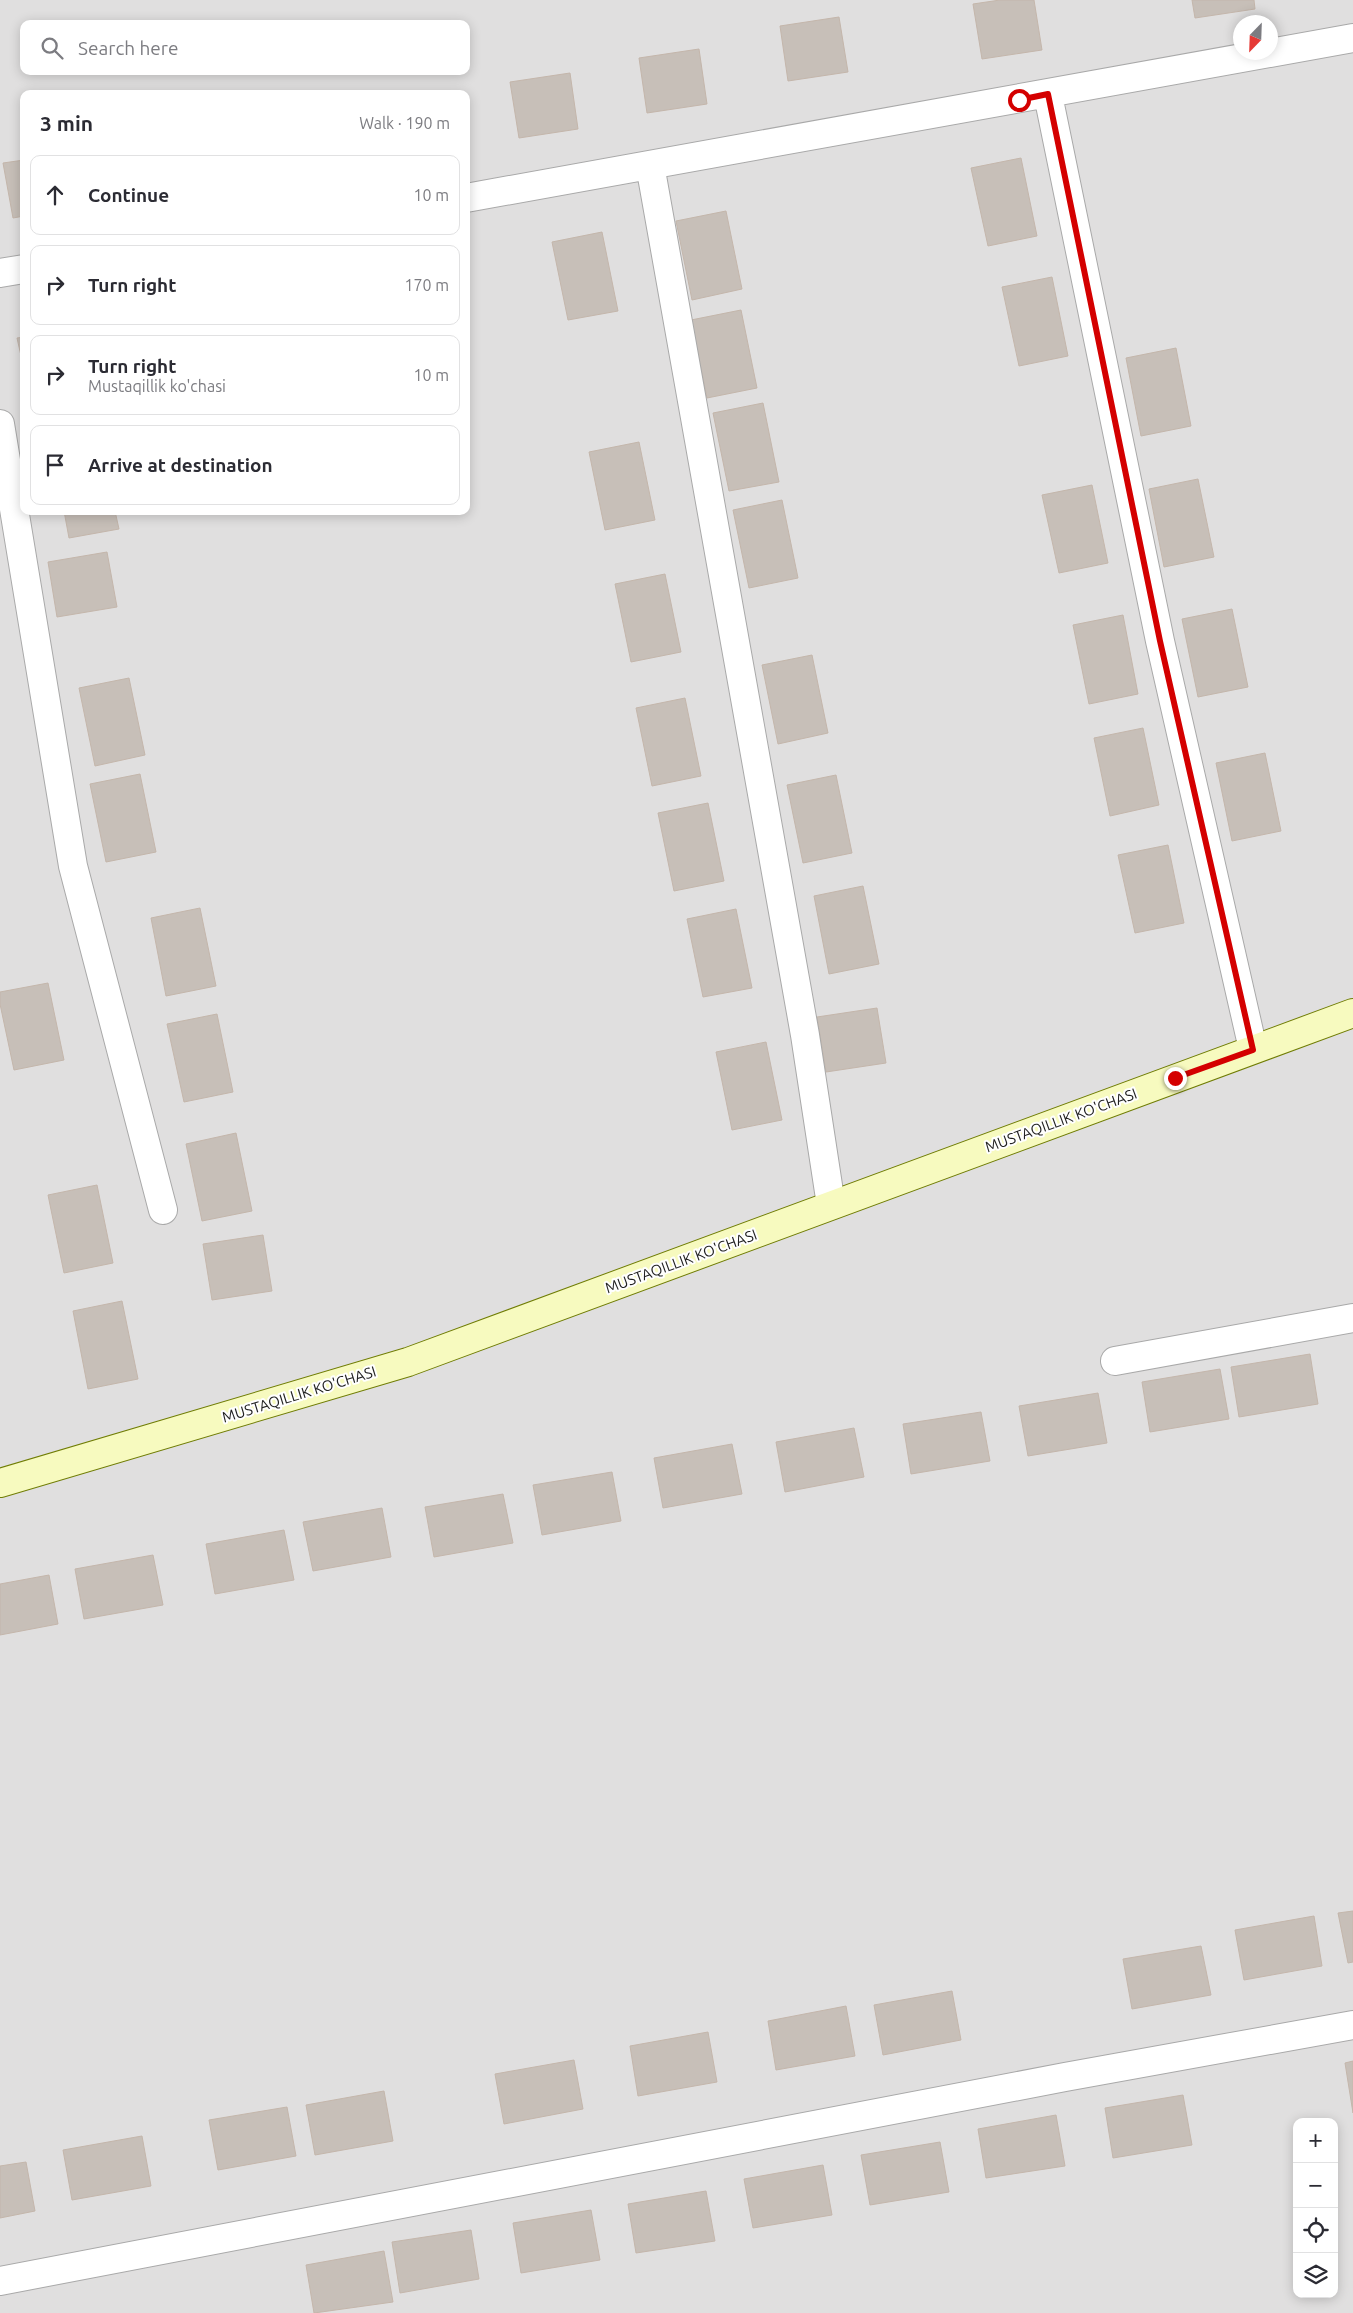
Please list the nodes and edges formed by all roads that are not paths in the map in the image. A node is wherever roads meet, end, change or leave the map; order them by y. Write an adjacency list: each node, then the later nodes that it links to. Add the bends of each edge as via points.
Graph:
1 (1353, 38): 2 (street)
2 (1048, 94): 3 (street); 9 (street, via 1160,641)
3 (650, 165): 4 (street); 10 (street, via 804,1025)
4 (470, 197)
5 (20, 270): 6 (street)
6 (0, 273)
7 (0, 424): 11 (street, via 73,866)
8 (1353, 1013): 9 (street, MUSTAQILLIK KO'CHASI)
9 (1253, 1050): 10 (street, MUSTAQILLIK KO'CHASI)
10 (831, 1205): 14 (street, MUSTAQILLIK KO'CHASI, via 408,1362)
11 (163, 1210)
12 (1353, 1318): 13 (street)
13 (1115, 1361)
14 (0, 1483)
15 (1353, 2025): 16 (street)
16 (0, 2281)

